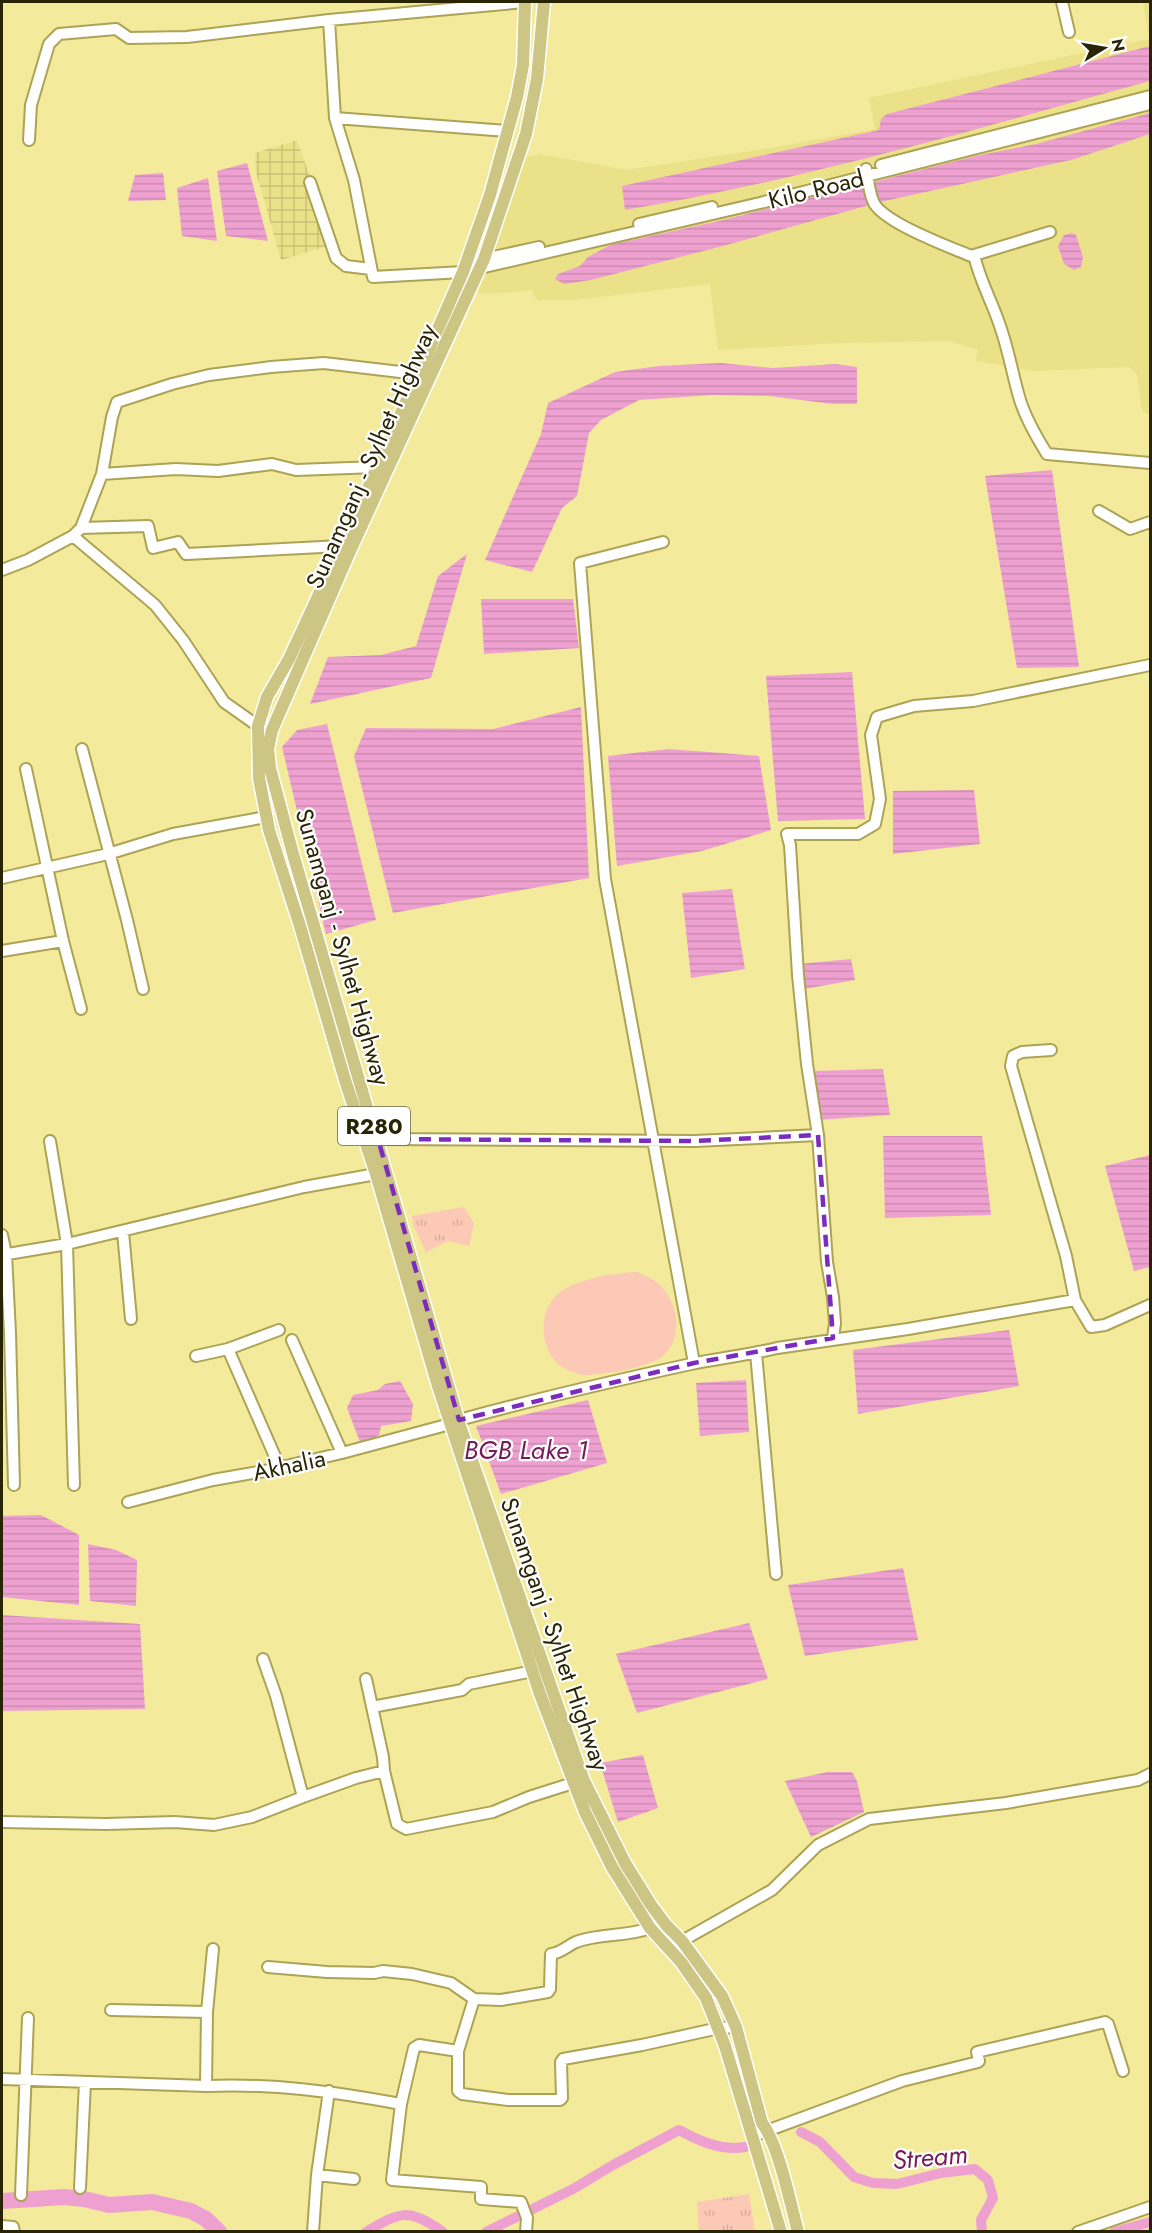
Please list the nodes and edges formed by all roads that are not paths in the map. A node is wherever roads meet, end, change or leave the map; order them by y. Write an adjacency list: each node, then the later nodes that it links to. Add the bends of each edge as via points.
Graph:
1 (525, 2): 4 (street); 9 (main road, Sunamganj - Sylhet Highway / R280, via 523,65)
2 (544, 2): 15 (main road, Sunamganj - Sylhet Highway / R280, via 537,79 526,135)
3 (1062, 2): 5 (street)
4 (329, 20): 8 (street); 10 (street, via 187,37 129,38 116,29 59,34 49,45 33,95)
5 (1069, 32)
6 (1150, 96): 11 (street, Kilo Road)
7 (1150, 104): 11 (street, Kilo Road)
8 (335, 118): 9 (street); 16 (street, via 354,180)
9 (507, 131): 17 (main road, Sunamganj - Sylhet Highway / R280)
10 (29, 140)
11 (867, 172): 14 (street, via 873,201 888,216 909,229); 15 (street, Kilo Road)
12 (310, 182): 16 (street, via 336,258 346,266)
13 (1050, 232): 14 (street)
14 (974, 255): 19 (street, via 1006,344 1021,402 1047,454)
15 (482, 263): 43 (main road, Sunamganj - Sylhet Highway / R280, via 350,551 272,730 268,749 293,854)
16 (371, 269): 17 (street, via 373,277)
17 (463, 272): 18 (main road, Sunamganj - Sylhet Highway / R280)
18 (417, 374): 20 (main road, Sunamganj - Sylhet Highway / R280); 21 (street, via 324,363 209,375 161,388 117,402)
19 (1150, 463)
20 (377, 467): 21 (street, via 296,470 272,464 218,471 176,469); 27 (main road, Sunamganj - Sylhet Highway / R280)
21 (102, 474): 24 (street)
22 (1099, 511): 23 (street, via 1130,529)
23 (1150, 522)
24 (81, 528): 25 (street); 27 (street, via 148,526 153,548 178,542 186,554)
25 (73, 536): 28 (street); 30 (street, via 155,605 224,702)
26 (663, 542): 44 (street, via 580,563 605,879)
27 (341, 546): 30 (main road, Sunamganj - Sylhet Highway / R280, via 267,697)
28 (2, 570)
29 (1150, 665): 42 (street, via 973,700 914,706 877,717 871,735 880,799 875,824 858,834 788,834 798,975)
30 (258, 726): 33 (main road, Sunamganj - Sylhet Highway / R280, via 259,778)
31 (82, 749): 34 (street)
32 (26, 769): 35 (street)
33 (266, 817): 34 (street, via 173,834); 46 (main road, Sunamganj - Sylhet Highway / R280)
34 (108, 854): 35 (street); 39 (street)
35 (46, 869): 36 (street); 37 (street)
36 (2, 878)
37 (63, 941): 38 (street); 40 (street)
38 (2, 951)
39 (143, 989)
40 (81, 1009)
41 (1051, 1050): 51 (street, via 1022,1052 1013,1056 1011,1066)
42 (818, 1135): 44 (street); 55 (street, via 835,1323)
43 (378, 1139): 44 (street); 61 (main road, Sunamganj - Sylhet Highway / R280)
44 (655, 1141): 60 (street)
45 (50, 1142): 49 (street)
46 (376, 1174): 47 (street, via 304,1187); 61 (main road, Sunamganj - Sylhet Highway / R280)
47 (123, 1232): 49 (street); 53 (street)
48 (2, 1235): 50 (street)
49 (68, 1244): 50 (street); 65 (street)
50 (4, 1255): 64 (street)
51 (1075, 1300): 52 (street, via 1091,1327 1105,1325); 55 (street, Akhalia)
52 (1150, 1305)
53 (131, 1319)
54 (279, 1330): 57 (street)
55 (833, 1338): 58 (street, Akhalia)
56 (292, 1340): 62 (street)
57 (228, 1349): 59 (street); 63 (street)
58 (756, 1353): 60 (street, Akhalia); 67 (street)
59 (196, 1356)
60 (694, 1363): 61 (street, Akhalia, via 551,1395)
61 (454, 1422): 62 (street, Akhalia); 69 (main road, Sunamganj - Sylhet Highway / R280); 78 (main road, Sunamganj - Sylhet Highway / R280, via 584,1781 625,1863 651,1905)
62 (342, 1453): 63 (street, Akhalia)
63 (279, 1468): 66 (street, Akhalia)
64 (14, 1485)
65 (74, 1485)
66 (128, 1502)
67 (776, 1574)
68 (263, 1659): 75 (street)
69 (533, 1671): 71 (street, via 469,1684 462,1690); 74 (main road, Sunamganj - Sylhet Highway / R280)
70 (366, 1678): 71 (street)
71 (372, 1707): 72 (street)
72 (384, 1771): 74 (street, via 397,1824 406,1829 493,1812); 75 (street)
73 (1150, 1774): 78 (street, via 1138,1780 1006,1803 869,1819 818,1845 772,1890)
74 (573, 1783): 77 (main road, Sunamganj - Sylhet Highway / R280, via 612,1867)
75 (303, 1797): 76 (street, via 252,1817 213,1825)
76 (2, 1822)
77 (650, 1928): 81 (street, via 577,1942 551,1954 548,1992 501,2000); 86 (main road, Sunamganj - Sylhet Highway / R280, via 706,1998)
78 (682, 1941): 85 (main road, Sunamganj - Sylhet Highway / R280, via 722,1996)
79 (213, 1949): 83 (street)
80 (268, 1967): 81 (street, via 412,1974 451,1983)
81 (474, 1999): 87 (street)
82 (111, 2010): 83 (street)
83 (207, 2012): 92 (street)
84 (28, 2018): 90 (street)
85 (736, 2027): 86 (street); 95 (main road, Sunamganj - Sylhet Highway / R280, via 762,2123)
86 (719, 2028): 87 (street, via 563,2059 560,2100 508,2100 462,2094 458,2091); 96 (main road, Sunamganj - Sylhet Highway / R280)
87 (458, 2051): 94 (street, via 419,2045 414,2048)
88 (1123, 2071): 95 (street, via 1105,2022 978,2052 978,2062 902,2081)
89 (2, 2079): 90 (street)
90 (27, 2080): 91 (street); 100 (street)
91 (85, 2082): 92 (street); 99 (street)
92 (207, 2086): 93 (street)
93 (329, 2091): 94 (street); 97 (street)
94 (401, 2104): 106 (street, via 392,2180 481,2187 481,2199 521,2202 527,2218)
95 (768, 2131): 96 (street); 108 (main road, Sunamganj - Sylhet Highway / R280)
96 (753, 2136): 107 (main road, Sunamganj - Sylhet Highway / R280)
97 (317, 2175): 98 (street); 105 (street)
98 (354, 2179)
99 (80, 2187)
100 (21, 2195)
101 (1150, 2207): 103 (street)
102 (2, 2226): 104 (street, via 13,2226)
103 (1103, 2226): 109 (street)
104 (14, 2232)
105 (313, 2232)
106 (526, 2232)
107 (781, 2232)
108 (798, 2232)
109 (1078, 2232)

